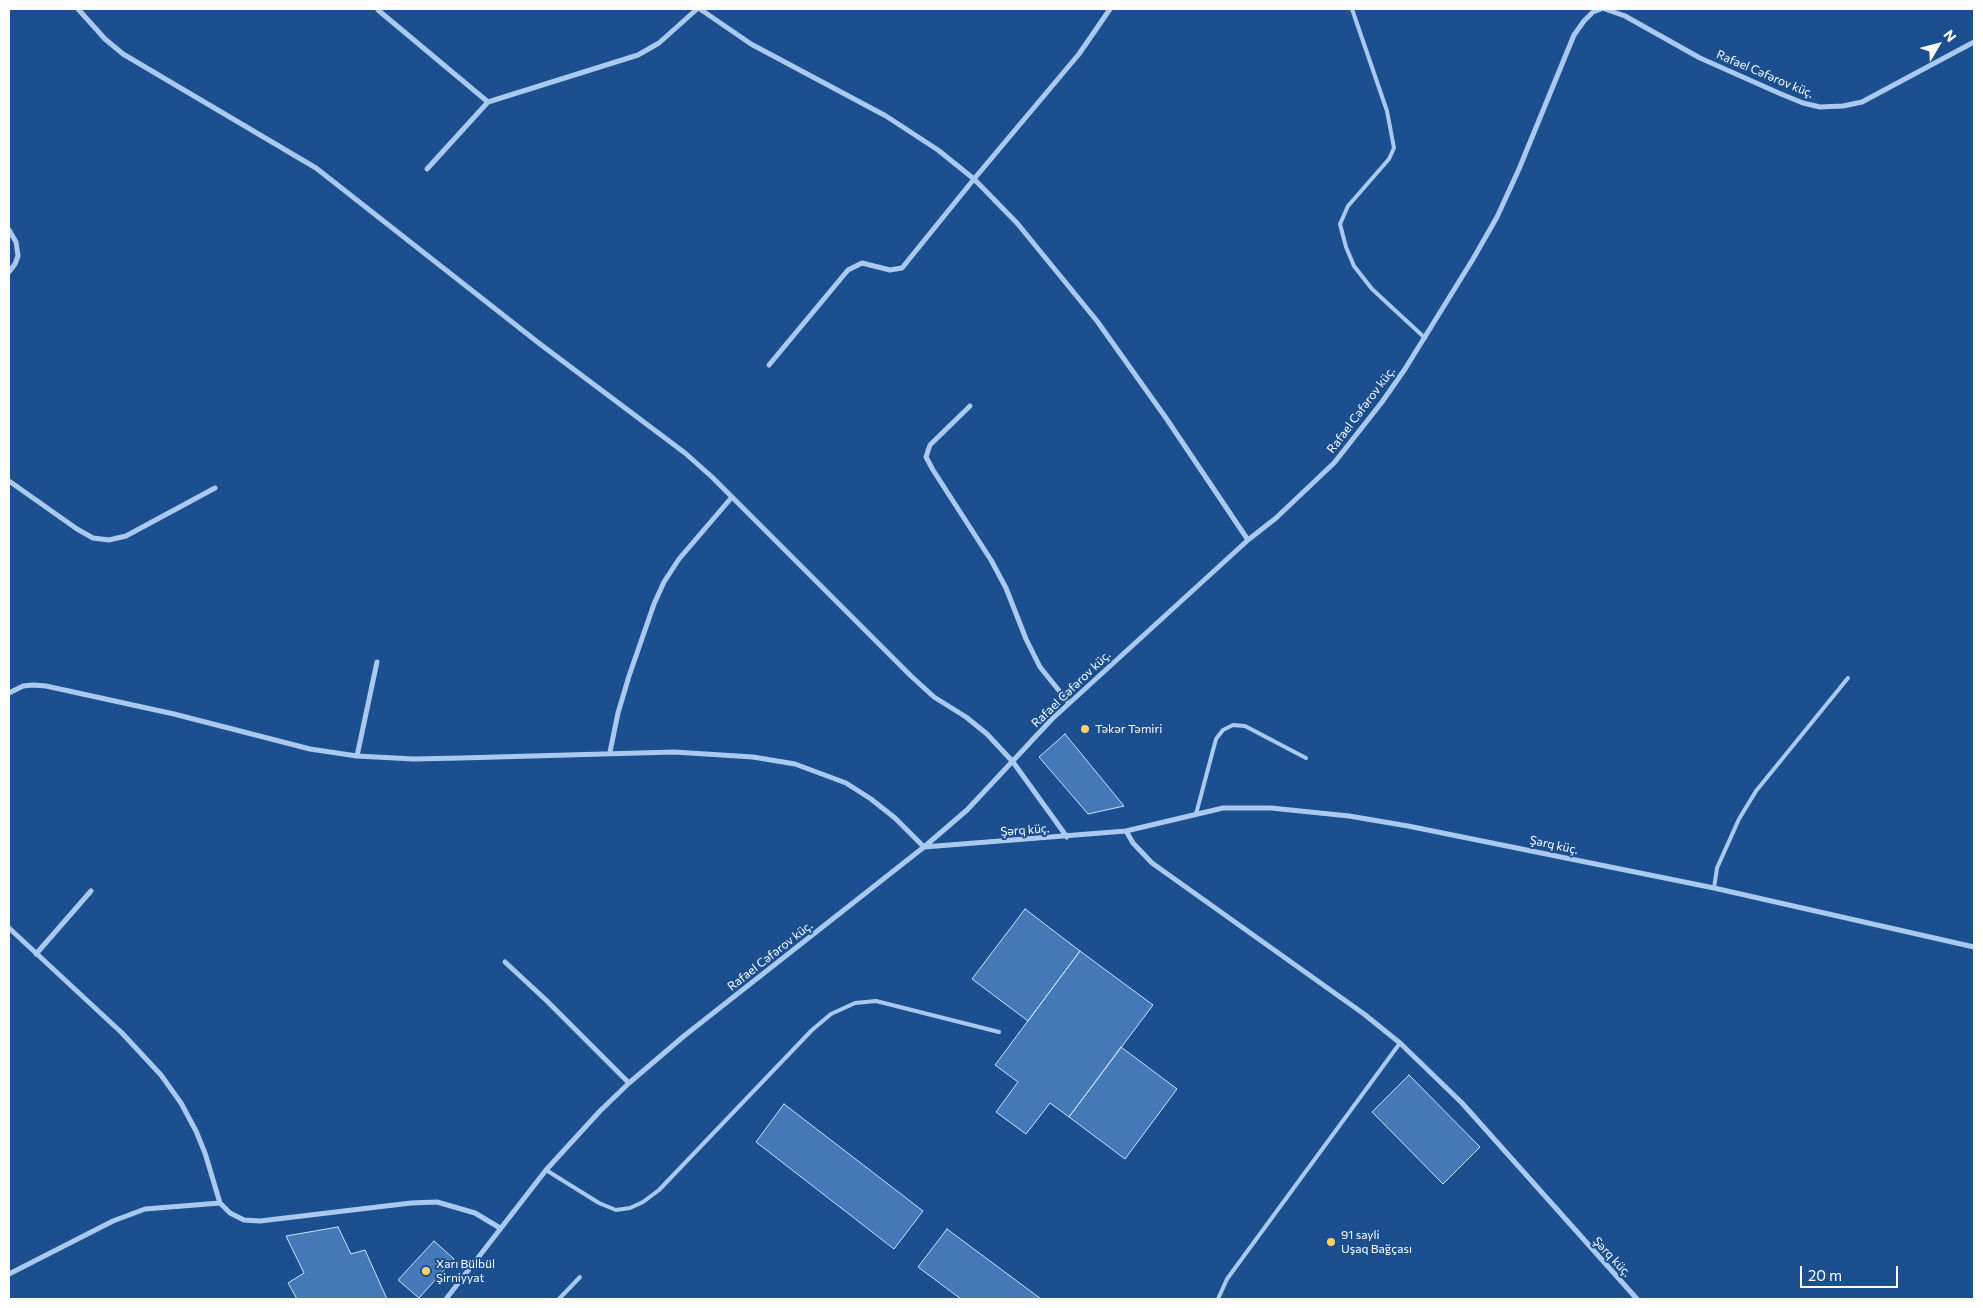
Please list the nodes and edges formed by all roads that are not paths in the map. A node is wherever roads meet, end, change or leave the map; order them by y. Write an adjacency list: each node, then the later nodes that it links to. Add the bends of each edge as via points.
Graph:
1 (78, 9): 20 (street, via 123,54 316,168 685,453)
2 (696, 9): 10 (street, via 659,43 638,55)
3 (700, 9): 12 (street, via 751,44 886,116 938,150)
4 (1110, 9): 12 (street, via 1079,54)
5 (1352, 9): 15 (lane, via 1387,111 1394,148 1389,159 1348,206 1340,224 1354,266 1372,289)
6 (1601, 9): 15 (street, Rafael Cəfərov küç., via 1584,20 1574,35 1497,217)
7 (1605, 9): 9 (street, Rafael Cəfərov küç., via 1625,16 1700,58 1803,103 1820,107 1862,102)
8 (378, 10): 10 (street)
9 (1974, 42)
10 (488, 102): 11 (street)
11 (427, 169)
12 (974, 179): 16 (street, via 902,268 890,270 862,263 848,270); 21 (street, via 1017,223 1097,321)
13 (9, 230): 14 (street, via 16,242 18,256)
14 (9, 272)
15 (1425, 338): 21 (street, Rafael Cəfərov küç., via 1382,402 1334,463)
16 (769, 365)
17 (970, 406): 25 (street, via 930,445 926,457 991,560 1040,667)
18 (9, 481): 19 (street, via 77,530 93,538 109,540 126,536)
19 (215, 488)
20 (732, 497): 26 (street, via 683,554 664,582 629,676); 29 (street, via 911,676 934,697 987,734)
21 (1248, 540): 25 (street, Rafael Cəfərov küç.)
22 (376, 662): 27 (street)
23 (1848, 678): 34 (lane, via 1756,791 1739,819 1717,868)
24 (9, 693): 27 (street, via 23,686 46,686 310,749)
25 (1069, 703): 29 (street, Rafael Cəfərov küç.)
26 (610, 752): 27 (street, via 414,759); 33 (street, via 753,756 795,764 846,783 871,799)
27 (357, 756)
28 (1306, 758): 30 (lane, via 1245,726 1234,725 1222,730 1216,738)
29 (1013, 762): 32 (street); 33 (street, Rafael Cəfərov küç., via 967,810)
30 (1196, 814): 31 (street, Şərq küç.); 34 (street, Şərq küç., via 1223,808 1271,808 1349,816)
31 (1126, 831): 32 (street, Şərq küç.); 41 (street, Şərq küç., via 1152,863)
32 (1067, 837): 33 (street, Şərq küç.)
33 (924, 848): 42 (street, Rafael Cəfərov küç.)
34 (1714, 888): 37 (street, Şərq küç.)
35 (91, 891): 38 (street)
36 (9, 928): 38 (street)
37 (1974, 947)
38 (36, 954): 44 (street, via 122,1033 161,1075 196,1131)
39 (505, 962): 42 (street)
40 (999, 1032): 43 (lane, via 876,1001 855,1003 831,1014 812,1030 659,1190 643,1202 616,1210 599,1204)
41 (1400, 1042): 50 (lane, via 1227,1279); 51 (street, Şərq küç., via 1462,1103)
42 (629, 1083): 43 (street, Rafael Cəfərov küç.)
43 (546, 1170): 45 (street, Rafael Cəfərov küç.)
44 (220, 1203): 45 (street, via 244,1220 260,1221 437,1202 475,1214); 46 (street, via 145,1209 113,1221)
45 (500, 1228): 48 (street, Rafael Cəfərov küç.)
46 (9, 1274)
47 (580, 1277): 49 (lane)
48 (446, 1299)
49 (559, 1299)
50 (1218, 1299)
51 (1637, 1299)

